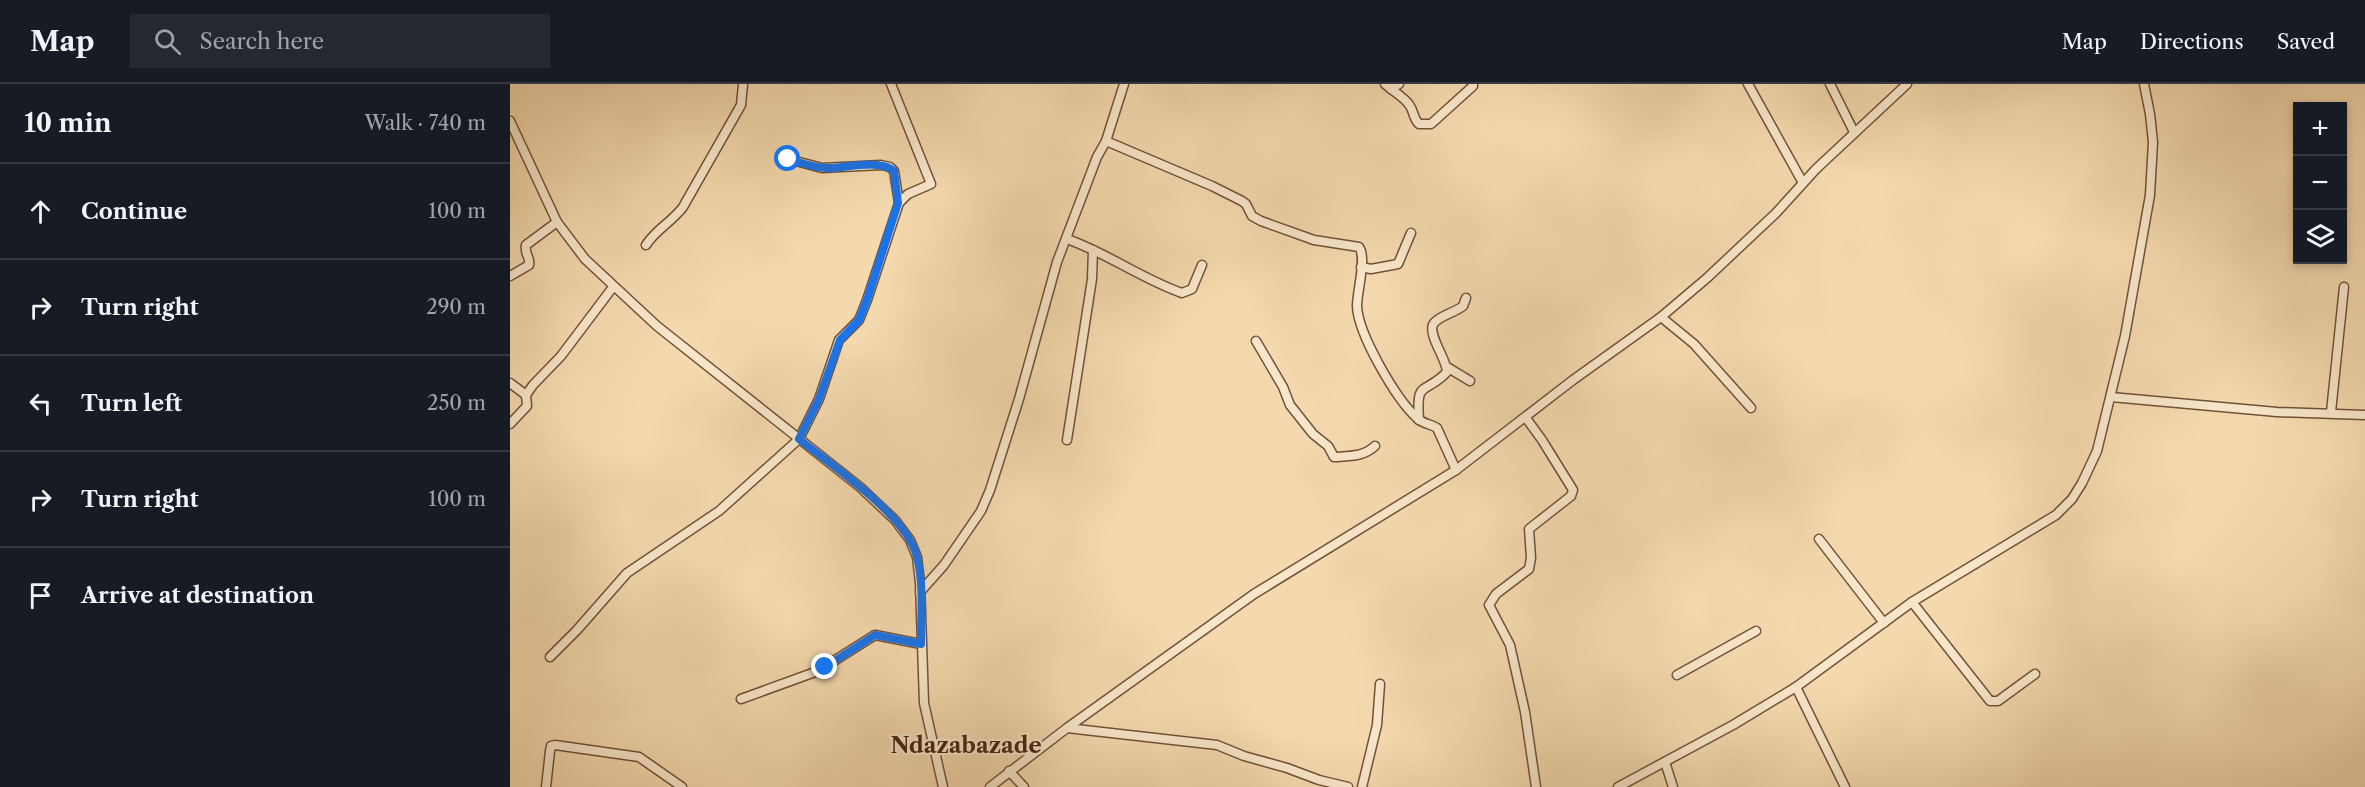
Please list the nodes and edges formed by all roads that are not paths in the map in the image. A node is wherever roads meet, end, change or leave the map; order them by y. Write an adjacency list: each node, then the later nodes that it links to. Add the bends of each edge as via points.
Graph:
1 (743, 84): 19 (street, via 741,105 683,207 675,218 660,226)
2 (891, 84): 15 (street, via 931,184)
3 (1124, 84): 12 (street)
4 (1473, 84): 9 (street, via 1431,124 1419,124 1411,107)
5 (1748, 84): 14 (street)
6 (1830, 84): 11 (street)
7 (1907, 84): 11 (street)
8 (2144, 84): 34 (street, via 2153,142 2150,195)
9 (1391, 86)
10 (510, 121): 16 (street)
11 (1854, 132): 14 (street)
12 (1106, 141): 18 (street); 22 (street, via 1242,201 1252,216 1261,220 1314,240 1359,247)
13 (788, 159): 15 (street, via 822,168 890,167 894,171)
14 (1803, 183): 27 (street, via 1759,229)
15 (898, 203): 42 (street, via 859,320 840,340 819,399)
16 (557, 222): 23 (street, via 526,244 529,265); 24 (street)
17 (1411, 233): 22 (street, via 1398,264 1388,268)
18 (1067, 239): 20 (street); 47 (street, via 990,490 950,558)
19 (646, 245)
20 (1093, 249): 21 (street, via 1165,288 1182,293 1192,289); 43 (street, via 1092,279)
21 (1202, 266)
22 (1361, 267): 35 (street, via 1357,304 1360,323)
23 (510, 276)
24 (613, 287): 33 (street); 42 (street)
25 (2344, 287): 37 (street)
26 (1466, 298): 29 (street, via 1463,306 1432,328)
27 (1661, 316): 36 (street, via 1694,344); 39 (street)
28 (1256, 340): 44 (street, via 1290,405 1313,434 1329,446 1334,457 1356,456)
29 (1447, 367): 30 (street); 32 (street, via 1442,377)
30 (1470, 381)
31 (510, 383): 33 (street)
32 (1418, 394): 35 (street); 40 (street)
33 (526, 395): 41 (street, via 526,406)
34 (2110, 397): 37 (street); 48 (street, via 2097,451 2072,500 2056,515)
35 (1401, 400): 40 (street)
36 (1751, 408)
37 (2331, 412): 38 (street)
38 (2365, 415)
39 (1526, 418): 45 (street); 68 (street, via 1573,490 1571,496 1529,529 1529,569 1496,594 1489,605 1510,645)
40 (1419, 420): 45 (street, via 1437,428)
41 (510, 424)
42 (799, 439): 47 (street, via 895,520 917,557); 52 (street, via 719,511 627,573)
43 (1067, 440)
44 (1375, 446)
45 (1456, 470): 58 (street, via 1254,594)
46 (1819, 539): 49 (street)
47 (920, 592): 51 (street)
48 (1912, 602): 49 (street); 53 (street, via 1990,701 1998,701)
49 (1884, 623): 56 (street)
50 (1756, 631): 54 (street)
51 (921, 644): 57 (street, via 875,635 818,671); 63 (street, via 924,703)
52 (550, 657)
53 (2035, 674)
54 (1677, 675)
55 (1380, 684): 67 (street, via 1377,725)
56 (1796, 687): 59 (street); 71 (street)
57 (741, 699)
58 (1067, 728): 60 (street); 66 (street, via 1217,745)
59 (1665, 762): 69 (street); 70 (street)
60 (1009, 771): 64 (street); 65 (street)
61 (546, 787): 62 (street, via 551,746 555,745 639,757)
62 (682, 787)
63 (943, 787)
64 (990, 787)
65 (1024, 787)
66 (1348, 787)
67 (1362, 787)
68 (1536, 787)
69 (1618, 787)
70 (1673, 787)
71 (1845, 787)

